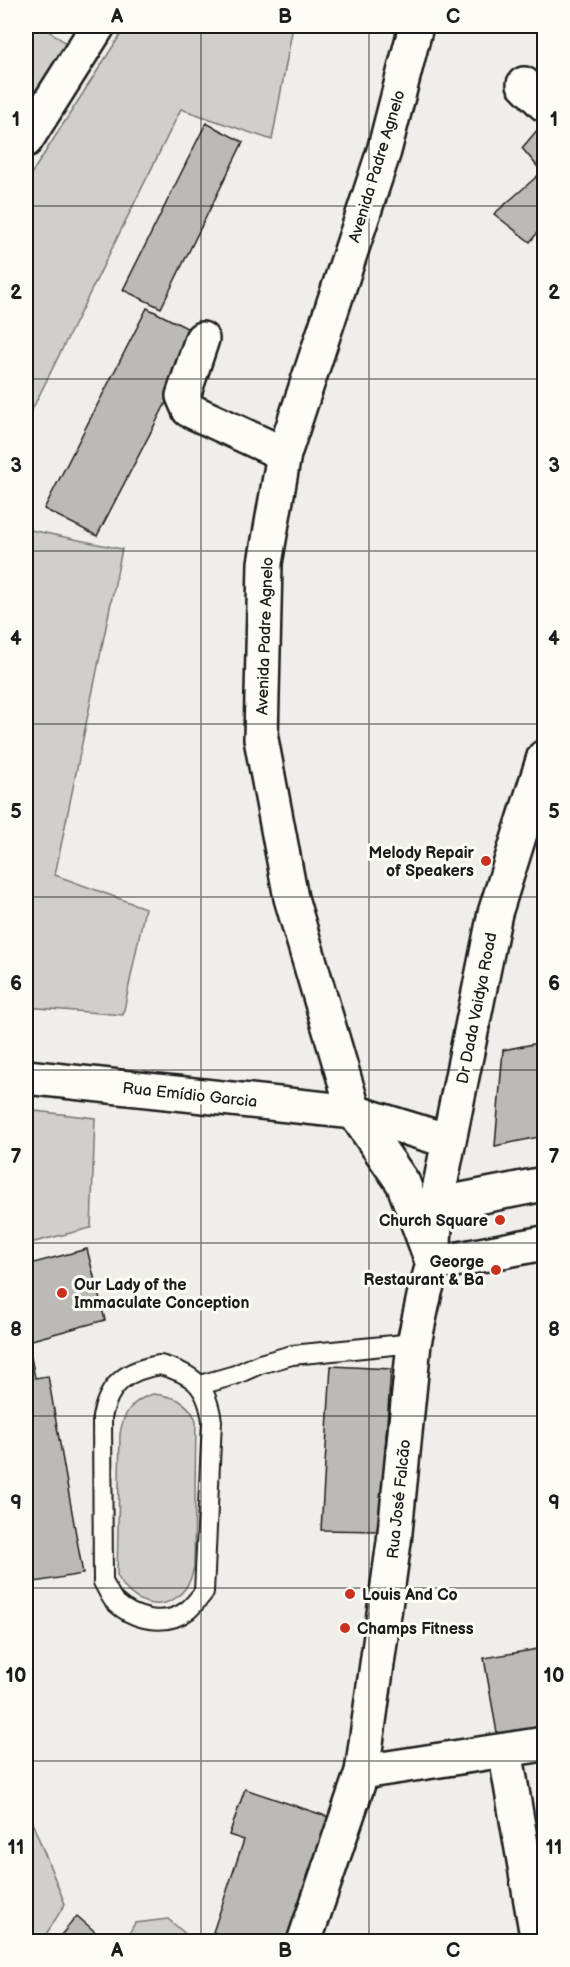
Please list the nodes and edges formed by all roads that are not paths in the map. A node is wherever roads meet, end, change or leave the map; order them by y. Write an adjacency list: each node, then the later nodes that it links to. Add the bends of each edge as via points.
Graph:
1 (98, 26): 3 (main road)
2 (416, 26): 5 (main road, Avenida Padre Agnelo, via 384,151)
3 (26, 140)
4 (202, 339): 5 (main road, via 183,396 189,410)
5 (284, 454): 8 (main road, Avenida Padre Agnelo, via 265,563 261,739 291,898)
6 (544, 757): 9 (main road, Dr Dada Vaidya Road, via 495,914)
7 (26, 1077): 8 (main road, Rua Emídio Garcia)
8 (354, 1112): 9 (main road, Rua Emídio Garcia); 13 (main road, via 403,1183)
9 (449, 1141): 11 (main road, Dr Dada Vaidya Road)
10 (544, 1184): 11 (main road)
11 (436, 1205): 13 (main road, Dr Dada Vaidya Road)
12 (544, 1243): 13 (main road)
13 (433, 1264): 14 (main road, Rua José Falcão)
14 (414, 1343): 15 (lane, via 292,1355); 18 (main road, Rua José Falcão, via 394,1542)
15 (200, 1385): 15 (lane, via 209,1401 212,1421 204,1592 188,1610 171,1618 133,1616 114,1601 103,1582 105,1403 124,1377 141,1368 160,1365 178,1370)
16 (544, 1744): 17 (main road)
17 (505, 1750): 18 (main road); 20 (main road)
18 (362, 1772): 19 (main road, Rua José Falcão)
19 (304, 1941)
20 (538, 1941)

